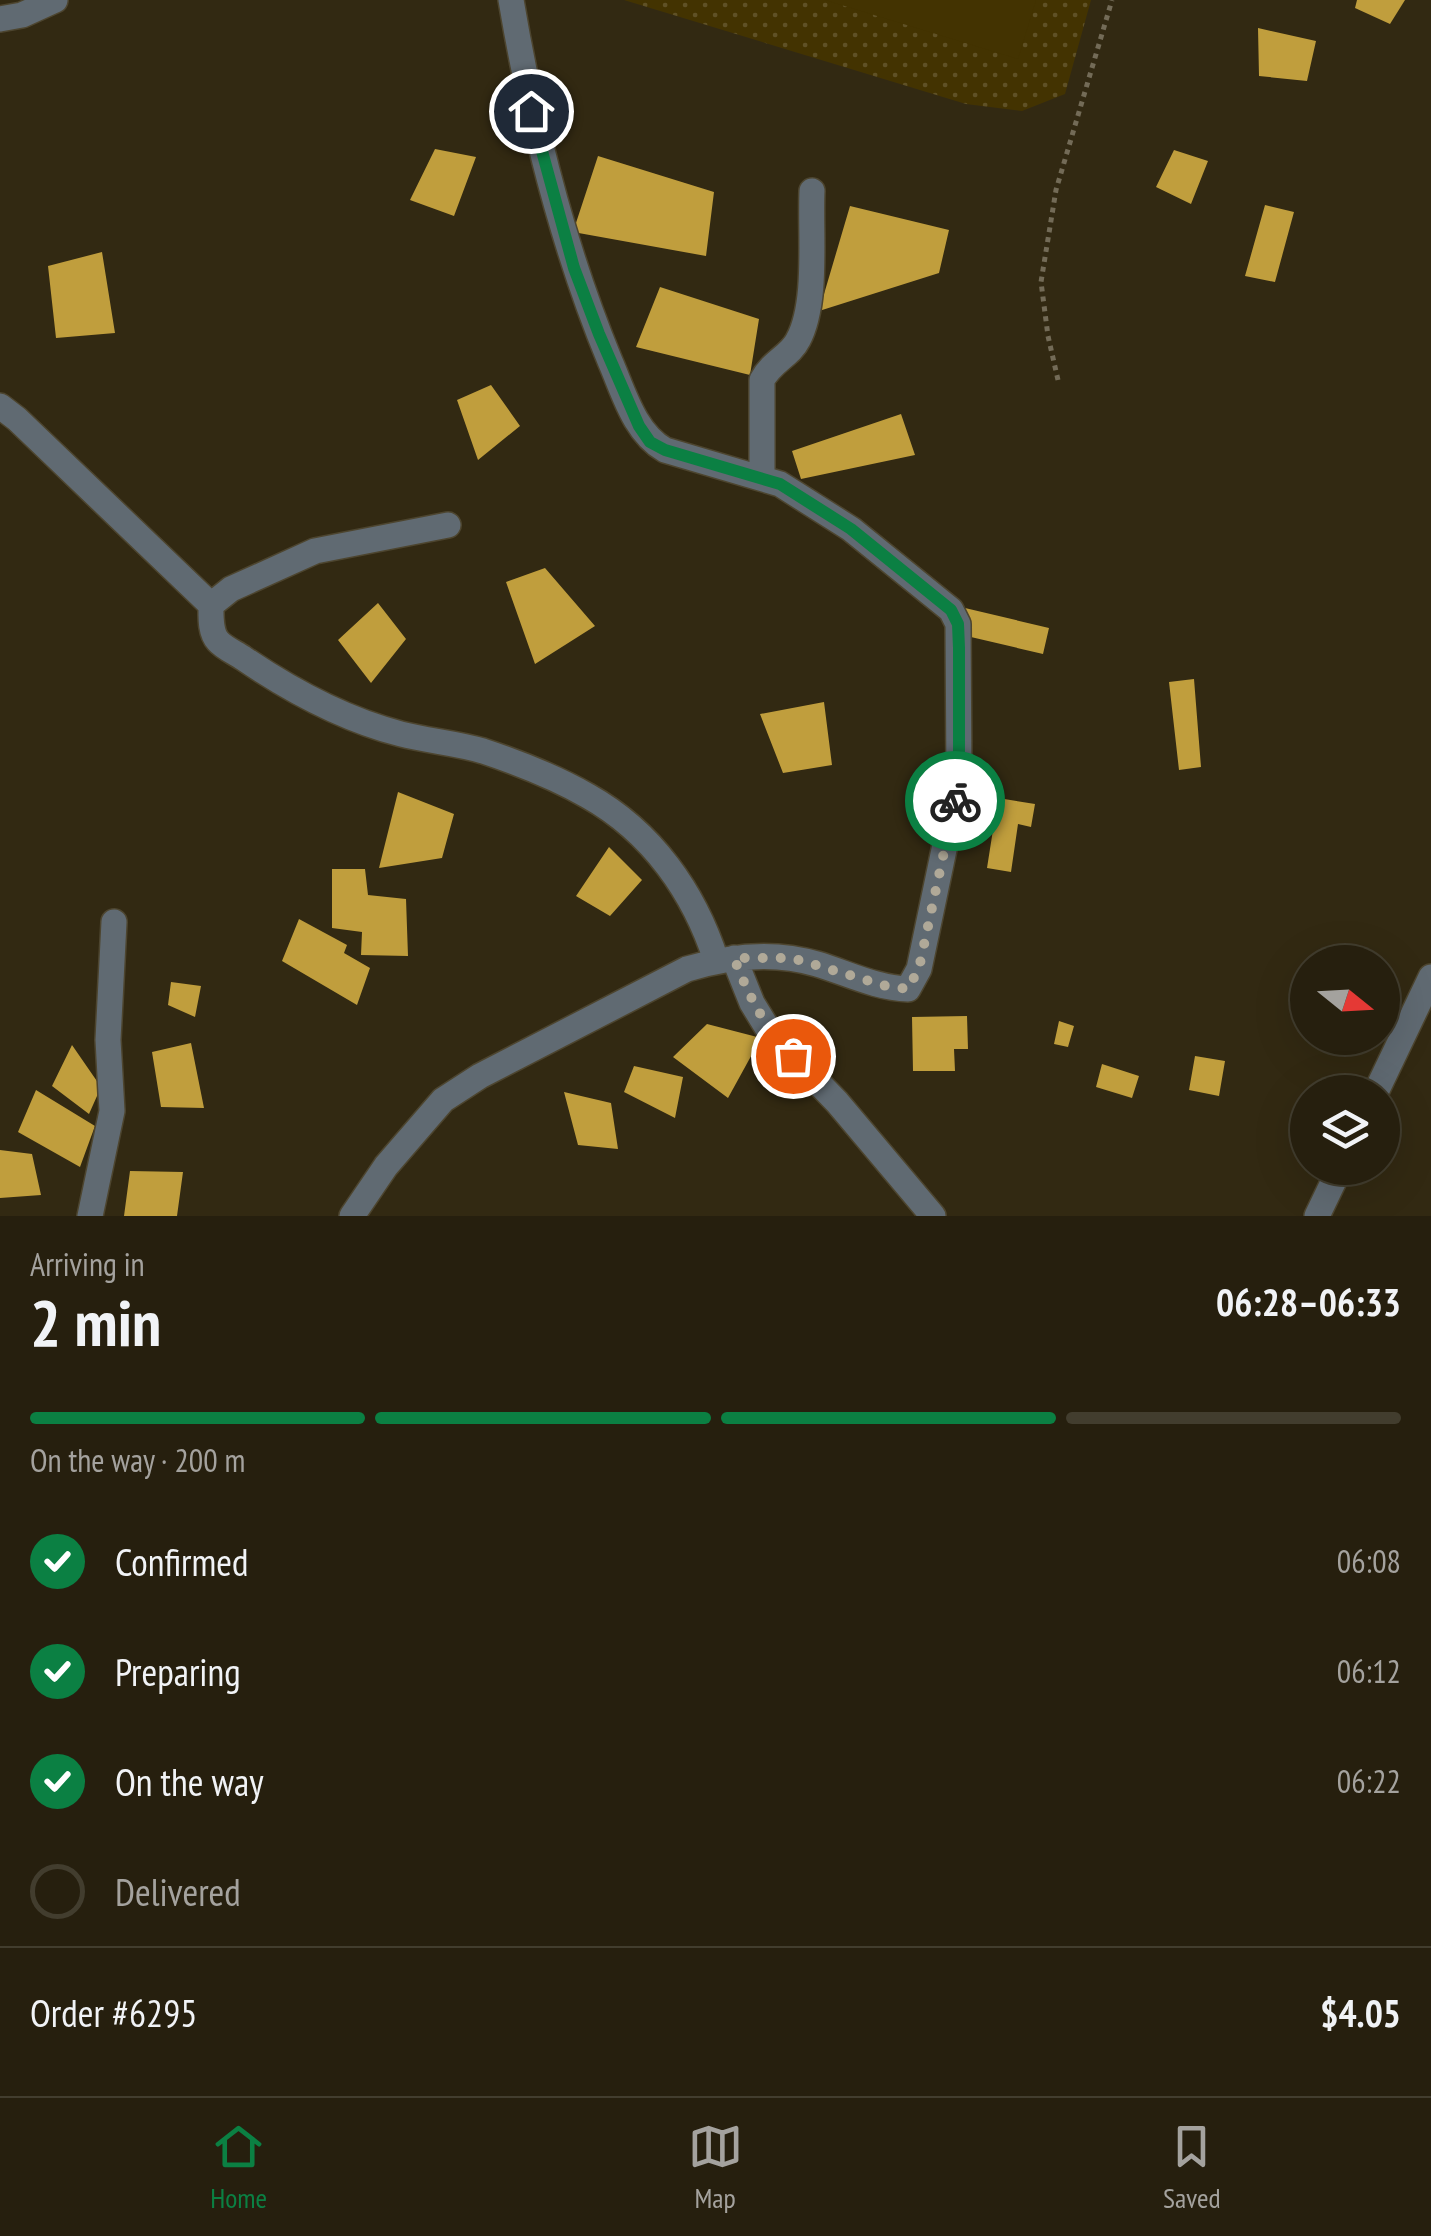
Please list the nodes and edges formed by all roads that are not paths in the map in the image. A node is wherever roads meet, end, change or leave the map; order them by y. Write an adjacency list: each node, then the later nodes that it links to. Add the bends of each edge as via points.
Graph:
1 (55, 0): 3 (street)
2 (510, 0): 6 (street, via 537,137 574,268 639,426 665,450)
3 (0, 19)
4 (812, 191): 6 (street, via 804,328 762,380)
5 (0, 406): 8 (street)
6 (762, 477): 10 (street, via 851,529 951,610 958,624 959,778 919,968 908,989 792,958)
7 (448, 525): 8 (street, via 315,551)
8 (211, 605): 10 (street, via 216,640 272,678 398,734 480,750 592,798 676,874)
9 (114, 922): 14 (street, via 112,1111)
10 (724, 959): 15 (street, via 686,969 443,1100); 16 (street, via 771,1034)
11 (1431, 976): 12 (street)
12 (1384, 1075)
13 (1332, 1185): 17 (street)
14 (90, 1216)
15 (352, 1216)
16 (933, 1216)
17 (1317, 1216)

